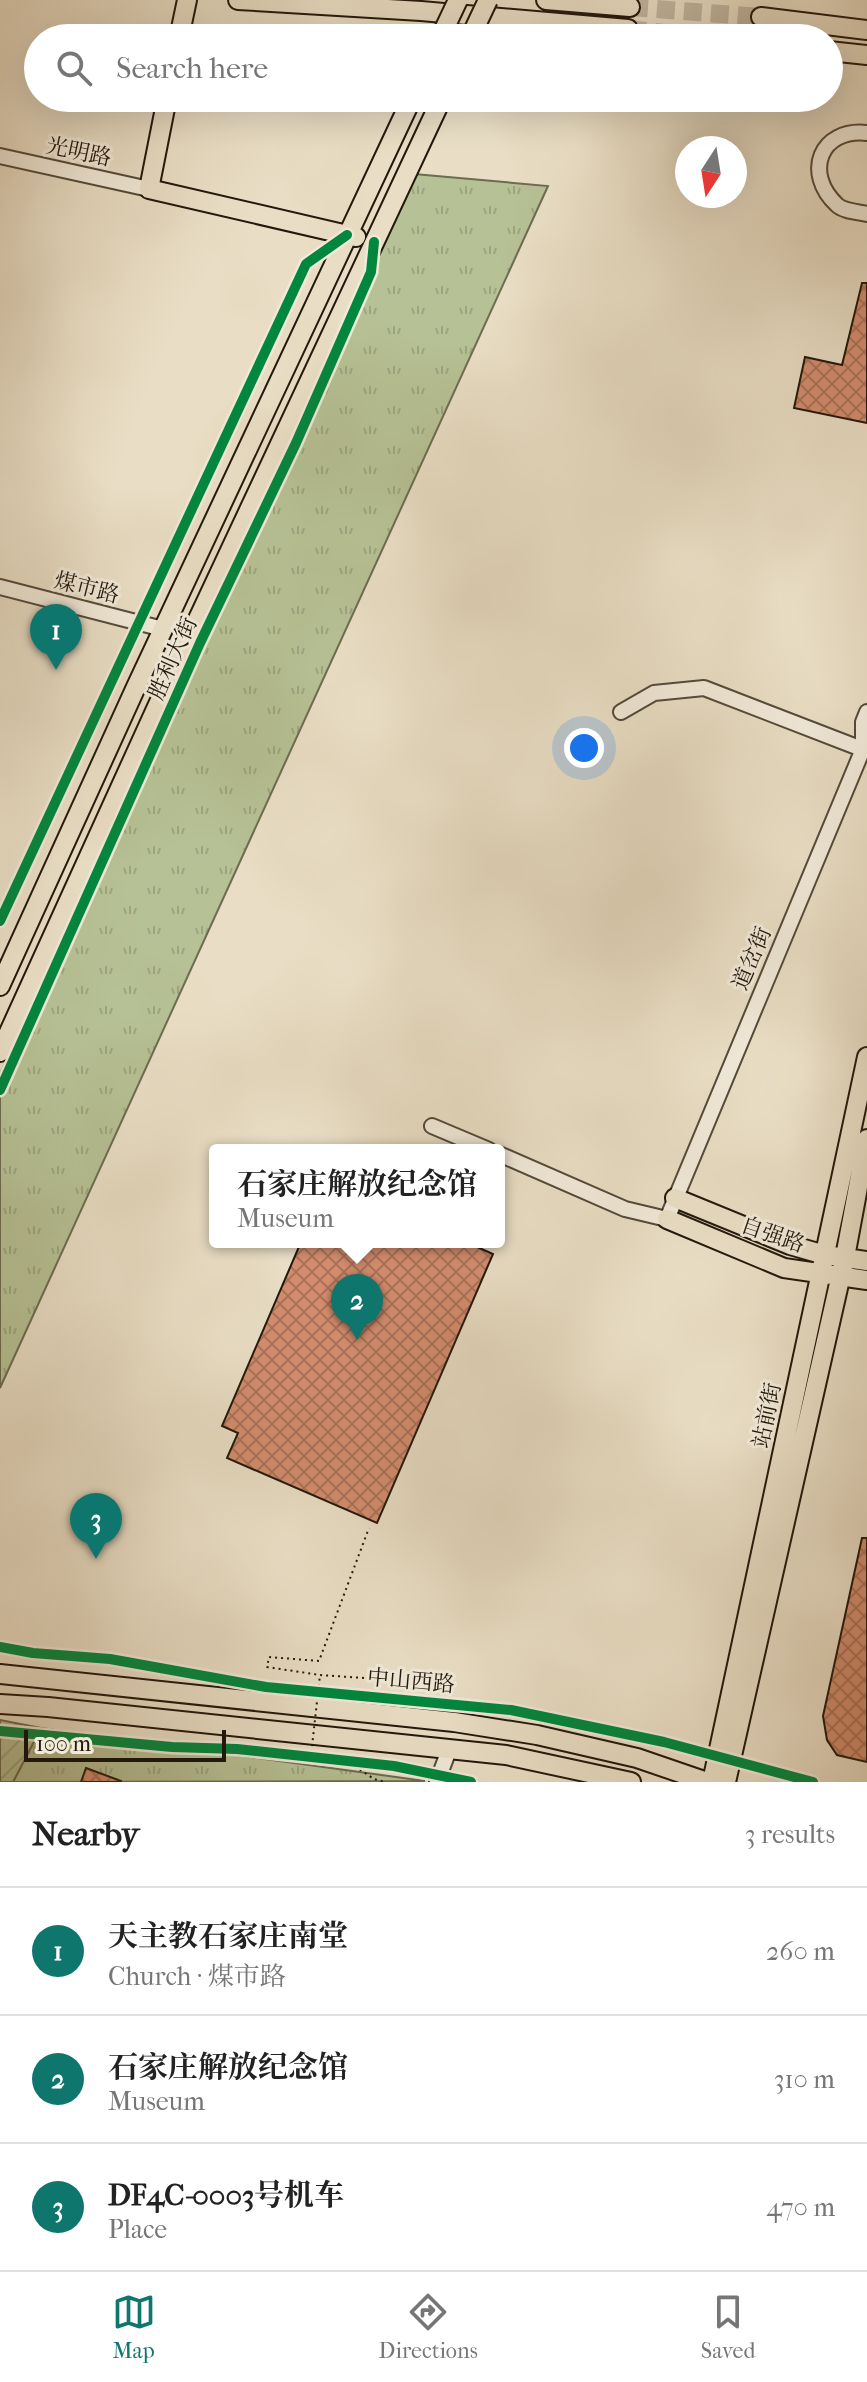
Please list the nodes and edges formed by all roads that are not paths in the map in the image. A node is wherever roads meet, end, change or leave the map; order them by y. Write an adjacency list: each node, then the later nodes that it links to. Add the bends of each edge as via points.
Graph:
1 (187, 0): 8 (main road)
2 (238, 0): 11 (main road)
3 (458, 0): 9 (main road, bridge)
4 (488, 0): 10 (main road, bridge)
5 (546, 0): 6 (main road)
6 (630, 7)
7 (761, 17): 12 (main road)
8 (182, 24)
9 (447, 24)
10 (477, 24)
11 (570, 24)
12 (818, 24)
13 (843, 27): 14 (main road)
14 (867, 30)
15 (843, 52): 16 (main road)
16 (867, 55)
17 (164, 112): 22 (main road)
18 (405, 112): 24 (main road, 胜利大街)
19 (435, 112): 25 (main road, 胜利大街)
20 (867, 133): 23 (street, via 840,135 819,164 824,185 839,207)
21 (0, 156): 22 (street, 光明路)
22 (149, 189): 24 (main road)
23 (867, 214)
24 (347, 235): 25 (main road); 27 (main road, 胜利大街)
25 (374, 242): 32 (main road, 胜利大街)
26 (0, 587): 27 (street, 煤市路)
27 (163, 629): 31 (main road, 胜利大街)
28 (621, 712): 30 (street, via 654,693 704,688)
29 (867, 712): 30 (street, 道岔街)
30 (865, 750): 38 (street, 道岔街)
31 (0, 986)
32 (0, 1052)
33 (867, 1057): 42 (main road, 站前街)
34 (432, 1126): 36 (street)
35 (867, 1139): 40 (main road)
36 (475, 1144)
37 (505, 1157): 39 (street, via 625,1209)
38 (675, 1198): 39 (street, 道岔街); 42 (main road, 自强路, via 790,1245)
39 (667, 1219): 42 (main road, 自强路, via 784,1268)
40 (845, 1257): 41 (main road, 自强路); 42 (main road, 自强路)
41 (867, 1261)
42 (829, 1268): 43 (main road, 自强路); 49 (main road, 站前街); 50 (main road, 站前街)
43 (867, 1280)
44 (0, 1674): 49 (main road, 中山西路, via 454,1722 637,1758)
45 (0, 1704): 46 (main road)
46 (449, 1750): 47 (street); 48 (main road, via 506,1755)
47 (437, 1782)
48 (631, 1782)
49 (710, 1782)
50 (726, 1782)

